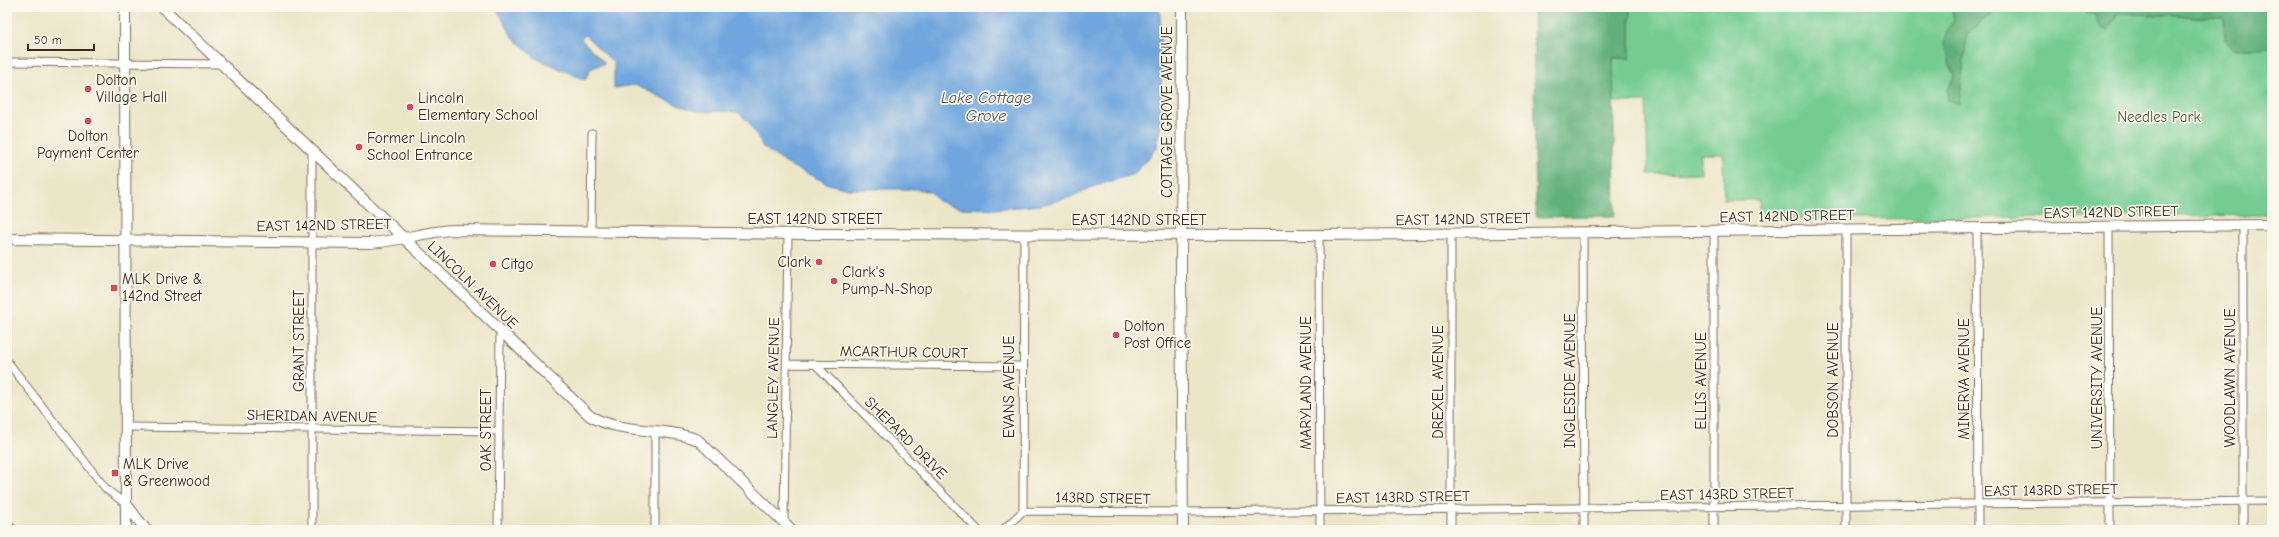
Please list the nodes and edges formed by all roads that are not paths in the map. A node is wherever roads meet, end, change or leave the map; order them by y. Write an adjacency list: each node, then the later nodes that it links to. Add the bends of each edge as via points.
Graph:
1 (125, 7): 5 (street)
2 (162, 7): 6 (street, LINCOLN AVENUE)
3 (1182, 7): 20 (street, COTTAGE GROVE AVENUE)
4 (7, 62): 5 (street)
5 (125, 63): 6 (street); 24 (street)
6 (220, 64): 8 (street, LINCOLN AVENUE)
7 (592, 133): 14 (street)
8 (312, 151): 22 (street, LINCOLN AVENUE); 25 (street, GRANT STREET)
9 (2243, 225): 10 (street, EAST 142ND STREET); 11 (street, EAST 142ND STREET); 35 (street, WOODLAWN AVENUE)
10 (2272, 225)
11 (2110, 227): 12 (street, EAST 142ND STREET); 37 (street, UNIVERSITY AVENUE)
12 (1977, 228): 13 (street, EAST 142ND STREET); 39 (street, MINERVA AVENUE)
13 (1846, 230): 15 (street, EAST 142ND STREET); 40 (street, DOBSON AVENUE)
14 (591, 231): 17 (street, EAST 142ND STREET); 22 (street, EAST 142ND STREET, via 439,230)
15 (1714, 231): 16 (street, EAST 142ND STREET); 41 (street, ELLIS AVENUE)
16 (1583, 232): 18 (street, EAST 142ND STREET); 42 (street, INGLESIDE AVENUE)
17 (788, 234): 19 (street, EAST 142ND STREET); 28 (street, LANGLEY AVENUE)
18 (1450, 234): 21 (street, EAST 142ND STREET); 43 (street, DREXEL AVENUE)
19 (1024, 235): 20 (street, EAST 142ND STREET); 30 (street, EVANS AVENUE)
20 (1181, 235): 21 (street, EAST 142ND STREET); 46 (street, COTTAGE GROVE AVENUE)
21 (1319, 235): 45 (street, MARYLAND AVENUE)
22 (402, 238): 25 (street, EAST 142ND STREET, via 384,242); 26 (street, LINCOLN AVENUE)
23 (7, 239): 24 (street, EAST 142ND STREET)
24 (126, 241): 25 (street, EAST 142ND STREET); 31 (street)
25 (312, 242): 32 (street, GRANT STREET)
26 (500, 331): 33 (street, OAK STREET); 34 (street, LINCOLN AVENUE, via 590,416 610,426)
27 (7, 361): 38 (street, via 106,489)
28 (786, 364): 29 (street, MCARTHUR COURT); 48 (street, LANGLEY AVENUE)
29 (815, 364): 30 (street, MCARTHUR COURT); 56 (street, SHEPARD DRIVE)
30 (1022, 366): 44 (street, EVANS AVENUE)
31 (126, 427): 32 (street, SHERIDAN AVENUE); 38 (street)
32 (312, 428): 33 (street, SHERIDAN AVENUE); 52 (street, GRANT STREET)
33 (498, 431): 53 (street, OAK STREET)
34 (655, 431): 48 (street, LINCOLN AVENUE, via 681,434 698,440); 54 (street)
35 (2243, 501): 36 (street, EAST 143RD STREET); 37 (street, EAST 143RD STREET); 66 (street, WOODLAWN AVENUE)
36 (2272, 501)
37 (2110, 502): 39 (street, EAST 143RD STREET); 65 (street, UNIVERSITY AVENUE)
38 (126, 504): 50 (street); 51 (street)
39 (1978, 504): 40 (street, EAST 143RD STREET); 64 (street, MINERVA AVENUE)
40 (1846, 505): 41 (street, EAST 143RD STREET); 63 (street, DOBSON AVENUE)
41 (1714, 507): 42 (street, EAST 143RD STREET); 62 (street, ELLIS AVENUE)
42 (1584, 508): 43 (street, EAST 143RD STREET); 61 (street, INGLESIDE AVENUE)
43 (1451, 510): 45 (street, EAST 143RD STREET); 60 (street, DREXEL AVENUE)
44 (1023, 511): 46 (street, 143RD STREET); 57 (street)
45 (1319, 511): 46 (street, EAST 143RD STREET); 59 (street, MARYLAND AVENUE)
46 (1183, 512): 58 (street, COTTAGE GROVE AVENUE)
47 (7, 522): 49 (street)
48 (784, 522): 55 (street, LINCOLN AVENUE)
49 (13, 530)
50 (126, 530)
51 (146, 530)
52 (312, 530)
53 (498, 530)
54 (655, 530)
55 (792, 530)
56 (978, 530)
57 (1003, 530)
58 (1183, 530)
59 (1320, 530)
60 (1451, 530)
61 (1584, 530)
62 (1714, 530)
63 (1846, 530)
64 (1978, 530)
65 (2110, 530)
66 (2243, 530)

